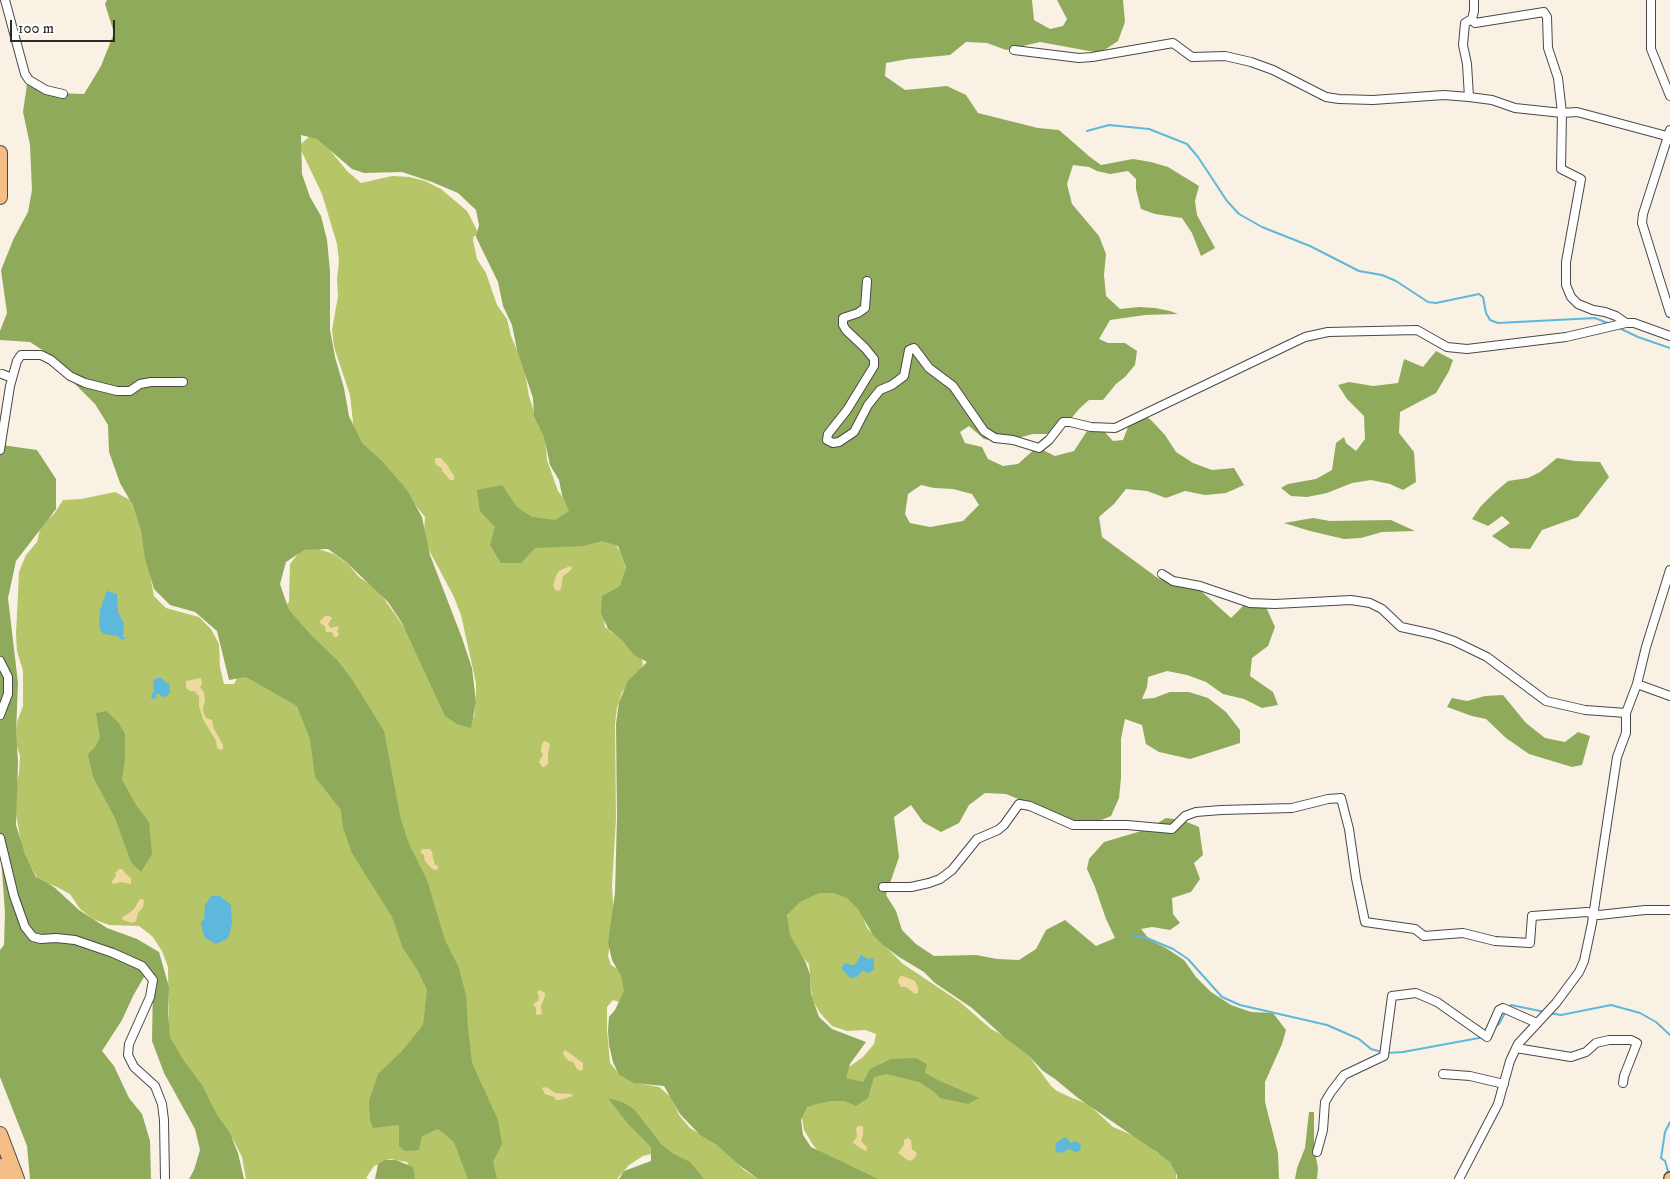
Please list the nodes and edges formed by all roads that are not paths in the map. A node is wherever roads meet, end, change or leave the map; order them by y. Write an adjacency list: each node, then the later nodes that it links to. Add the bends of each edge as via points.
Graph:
1 (5, 0): 6 (street, via 25,74 34,85)
2 (1474, 0): 4 (street)
3 (1651, 0): 7 (street, via 1651,49)
4 (1472, 19): 8 (street, via 1465,23 1463,45); 9 (street, via 1475,23 1544,12)
5 (1014, 50): 8 (street, via 1079,58 1173,43 1192,57 1225,56 1251,62 1326,97 1373,100 1444,95)
6 (63, 94)
7 (1670, 96)
8 (1469, 97): 9 (street, via 1515,108)
9 (1562, 113): 10 (street, via 1577,112); 15 (street, via 1560,169 1581,179 1566,262 1566,285 1578,304 1616,316)
10 (1669, 134): 14 (street, via 1642,223)
11 (0, 153): 12 (highway)
12 (0, 197)
13 (867, 281): 15 (street, via 864,308 843,318 843,325 874,359 874,366 828,434 827,440 833,443 854,432 880,390 904,376 909,350 914,348 929,368 953,386 984,431 995,438 1039,448 1063,422 1115,428 1305,337 1328,332 1417,330 1446,347 1467,349 1566,337)
14 (1670, 313)
15 (1626, 323): 16 (street)
16 (1670, 336)
17 (2, 374): 18 (street)
18 (12, 378): 19 (street, via 22,355 41,354 70,376 117,391 130,391 151,382); 20 (street)
19 (183, 382)
20 (0, 450)
21 (1670, 570): 24 (street)
22 (1162, 574): 26 (street, via 1173,581 1200,586 1250,603 1351,600 1370,603 1382,609 1401,627 1433,634 1487,657 1546,702 1585,710)
23 (0, 661): 27 (street, via 8,677 8,694)
24 (1637, 684): 25 (street); 26 (street)
25 (1670, 696)
26 (1626, 713): 31 (street, via 1626,732 1617,757)
27 (0, 715)
28 (0, 838): 42 (street, via 14,896 25,927 33,937 75,940 113,953 142,966 154,980 129,1044 128,1055 134,1067 155,1086 162,1104)
29 (883, 887): 31 (street, via 911,887 940,879 952,870 977,839 1004,825 1020,804 1073,825 1172,829 1185,816 1196,812 1292,808 1341,798 1365,922 1415,929 1424,936 1463,933 1494,941 1530,943 1532,916)
30 (1670, 910): 31 (street)
31 (1593, 913): 32 (street, via 1579,972)
32 (1537, 1023): 33 (street); 38 (street, via 1503,1008 1486,1038 1437,1002 1416,993 1392,996 1384,1056 1344,1075 1331,1092 1326,1102)
33 (1516, 1048): 35 (street, via 1571,1057 1586,1052 1596,1043 1631,1040 1637,1043); 36 (street)
34 (1443, 1074): 36 (street)
35 (1623, 1082)
36 (1504, 1084): 43 (street, via 1498,1104)
37 (0, 1134): 41 (highway)
38 (1317, 1152)
39 (0, 1166): 40 (highway)
40 (5, 1179)
41 (17, 1179)
42 (165, 1179)
43 (1459, 1179)

